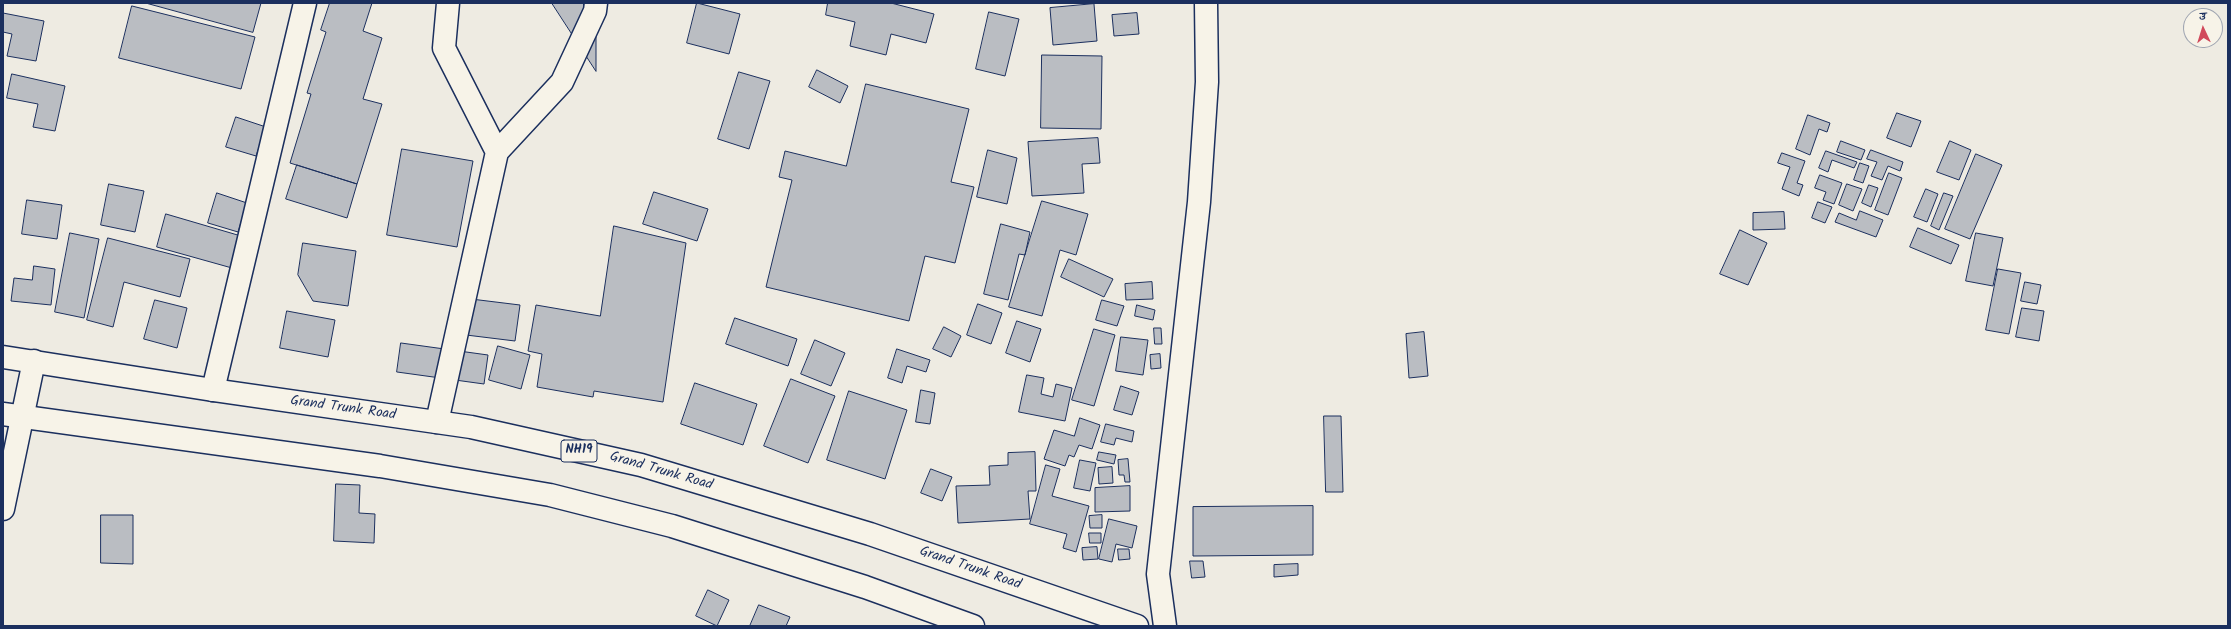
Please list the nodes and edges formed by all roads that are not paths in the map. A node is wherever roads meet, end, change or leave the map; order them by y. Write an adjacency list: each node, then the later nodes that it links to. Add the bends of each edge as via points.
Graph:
1 (305, 3): 8 (main road)
2 (448, 3): 5 (main road, via 444,48)
3 (596, 3): 5 (main road, via 562,82)
4 (1206, 3): 14 (main road, via 1207,82 1199,202 1158,574)
5 (497, 152): 10 (main road)
6 (3, 357): 7 (main road, Grand Trunk Road / NH19)
7 (34, 361): 8 (main road, Grand Trunk Road / NH19); 9 (main road)
8 (213, 390): 10 (main road, Grand Trunk Road / NH19)
9 (13, 415): 11 (main road); 12 (main road, via 380,466 550,495 672,526 865,587)
10 (437, 422): 13 (main road, Grand Trunk Road / NH19, via 471,426 641,465 870,534)
11 (3, 509)
12 (973, 626)
13 (1137, 626)
14 (1165, 626)

